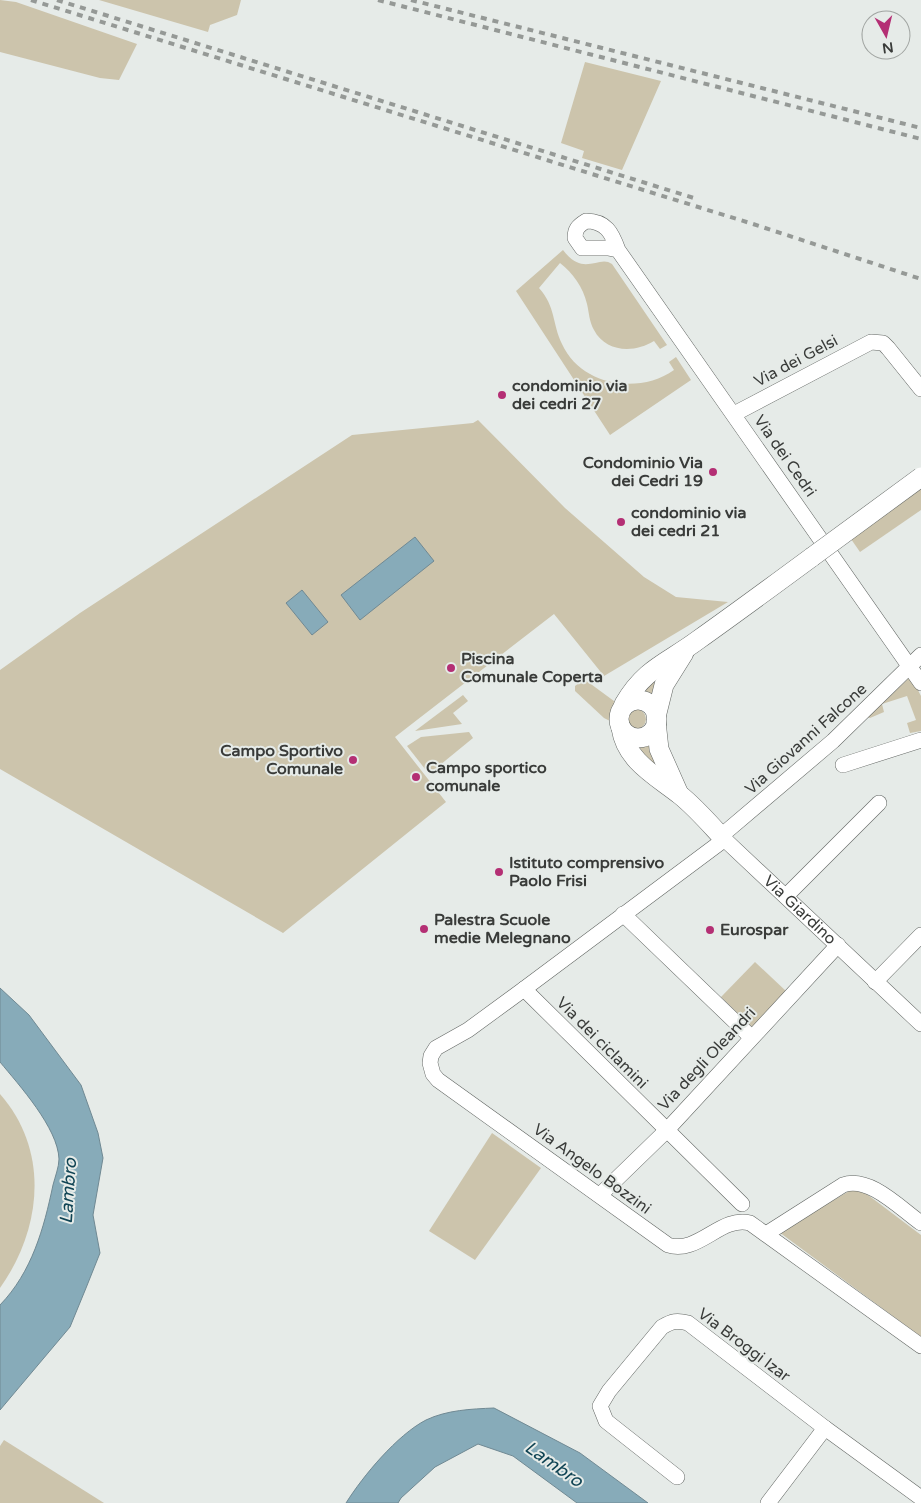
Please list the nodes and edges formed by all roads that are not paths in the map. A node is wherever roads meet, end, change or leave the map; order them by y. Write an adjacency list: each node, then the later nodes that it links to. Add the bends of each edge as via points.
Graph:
1 (618, 250): 3 (street, Via dei Cedri)
2 (921, 388): 3 (street, Via dei Gelsi, via 888,348 876,342 864,344)
3 (734, 414): 6 (street, Via dei Cedri)
4 (921, 477): 5 (street, Via Giardino, bridge)
5 (687, 648): 8 (street, Via Giardino, via 646,675); 9 (street, Via Giardino, via 664,685)
6 (915, 659): 7 (street, Via dei Cedri); 15 (street, Via Giovanni Falcone, via 833,740)
7 (921, 683)
8 (624, 704): 9 (street, via 635,699 647,702 655,711); 10 (street, Via Giardino, via 620,715)
9 (656, 719): 10 (street, via 652,730 642,737 630,736); 13 (street, Via Giardino, via 659,749)
10 (621, 728): 13 (street, Via Giardino, via 630,754)
11 (921, 740): 12 (street)
12 (842, 764)
13 (680, 795): 15 (street, Via Giardino)
14 (879, 803): 16 (street)
15 (723, 837): 16 (street, Via Giardino); 17 (street, Via Giovanni Falcone)
16 (786, 896): 19 (street, Via Giardino)
17 (623, 914): 21 (street, Via Giovanni Falcone); 23 (street)
18 (921, 935): 20 (street)
19 (838, 945): 20 (street, Via Giardino); 23 (street, Via degli Oleandri)
20 (875, 982): 22 (street, Via Giardino)
21 (524, 990): 24 (street, Via Giovanni Falcone, via 464,1033 436,1048); 25 (street, Via dei ciclamini)
22 (921, 1024)
23 (751, 1037): 25 (street, Via degli Oleandri)
24 (430, 1063): 26 (street, Via Angelo Bozzini, via 438,1080)
25 (666, 1130): 26 (street, Via degli Oleandri); 27 (street, Via dei ciclamini)
26 (600, 1195): 29 (street, Via Angelo Bozzini, via 671,1246 691,1244 735,1222 752,1224)
27 (742, 1204)
28 (921, 1223): 29 (street, via 869,1185 855,1183 844,1185)
29 (766, 1234): 30 (street)
30 (921, 1346)
31 (825, 1428): 32 (street, Via Broggi Izar, via 688,1323 672,1321 662,1327 600,1406 606,1421); 33 (street, Via Broggi Izar); 34 (street)
32 (677, 1477)
33 (921, 1498)
34 (768, 1502)

